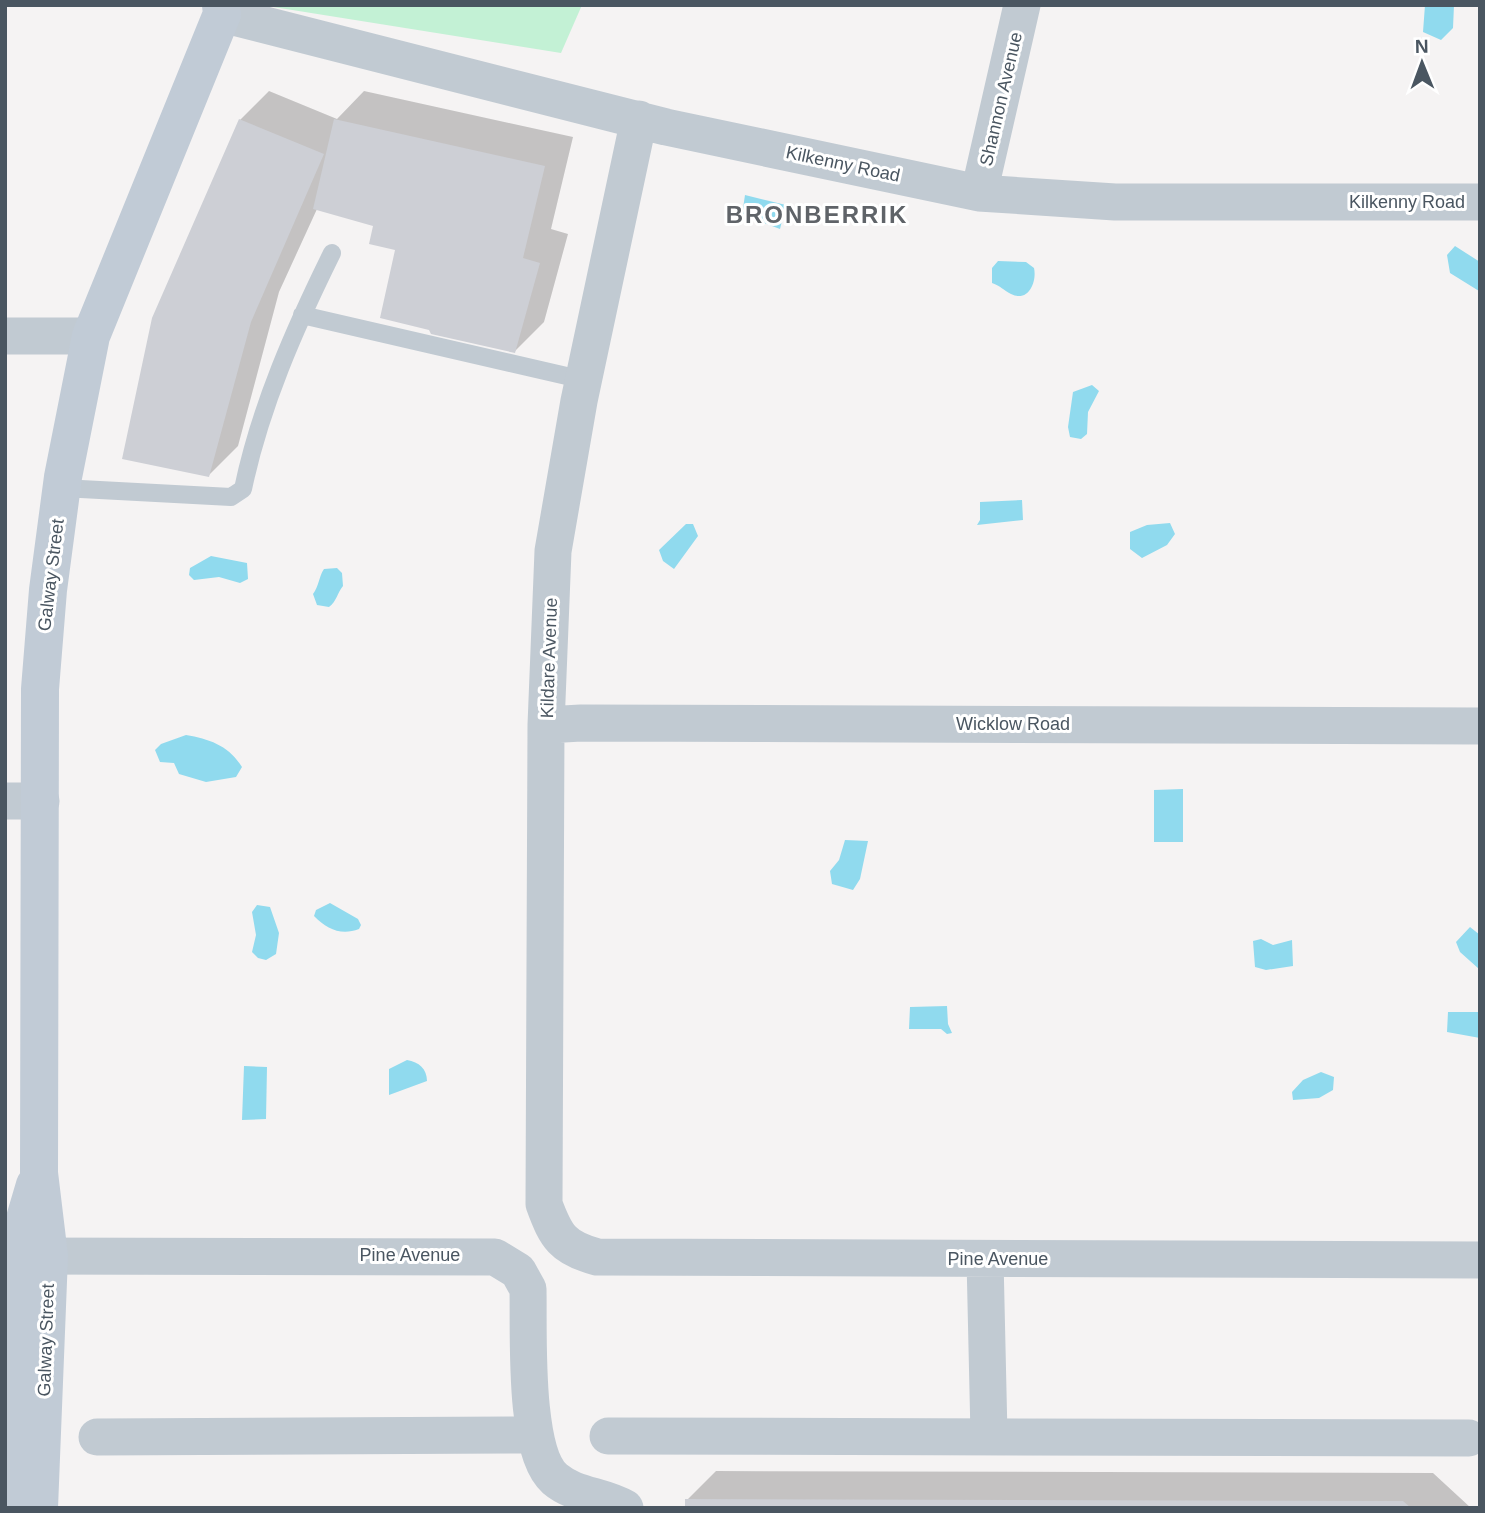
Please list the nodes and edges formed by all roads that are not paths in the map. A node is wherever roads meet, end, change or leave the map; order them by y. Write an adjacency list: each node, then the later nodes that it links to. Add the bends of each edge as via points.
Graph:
1 (1022, 5): 4 (street, Shannon Avenue)
2 (221, 10): 3 (street, Kilkenny Road); 9 (street, Galway Street)
3 (639, 119): 4 (street, Kilkenny Road); 10 (street, Kildare Avenue)
4 (979, 193): 5 (street, Kilkenny Road, via 1115,202)
5 (1480, 202)
6 (332, 253): 7 (lane)
7 (302, 315): 10 (lane); 11 (lane, via 252,444 243,489 237,494)
8 (5, 336): 9 (street)
9 (91, 336): 11 (street, Galway Street)
10 (584, 380): 12 (street, Kildare Avenue, via 553,551)
11 (62, 488): 14 (street, Galway Street)
12 (546, 725): 13 (street, Wicklow Road); 15 (street, Kildare Avenue)
13 (1480, 726)
14 (23, 801): 16 (street, Galway Street, via 39,1173)
15 (544, 1204): 17 (street, Pine Avenue, via 563,1241 575,1251 597,1257)
16 (23, 1256): 19 (street, Pine Avenue, via 495,1256 518,1271 528,1289); 24 (street, Galway Street); 25 (street, Galway Street)
17 (985, 1259): 18 (street, Pine Avenue); 20 (street)
18 (1480, 1260)
19 (534, 1434): 22 (street); 26 (street, Pine Avenue, via 538,1452 554,1479)
20 (989, 1435): 21 (street); 23 (street)
21 (608, 1436)
22 (97, 1437)
23 (1469, 1438)
24 (7, 1508)
25 (39, 1508)
26 (625, 1508)

